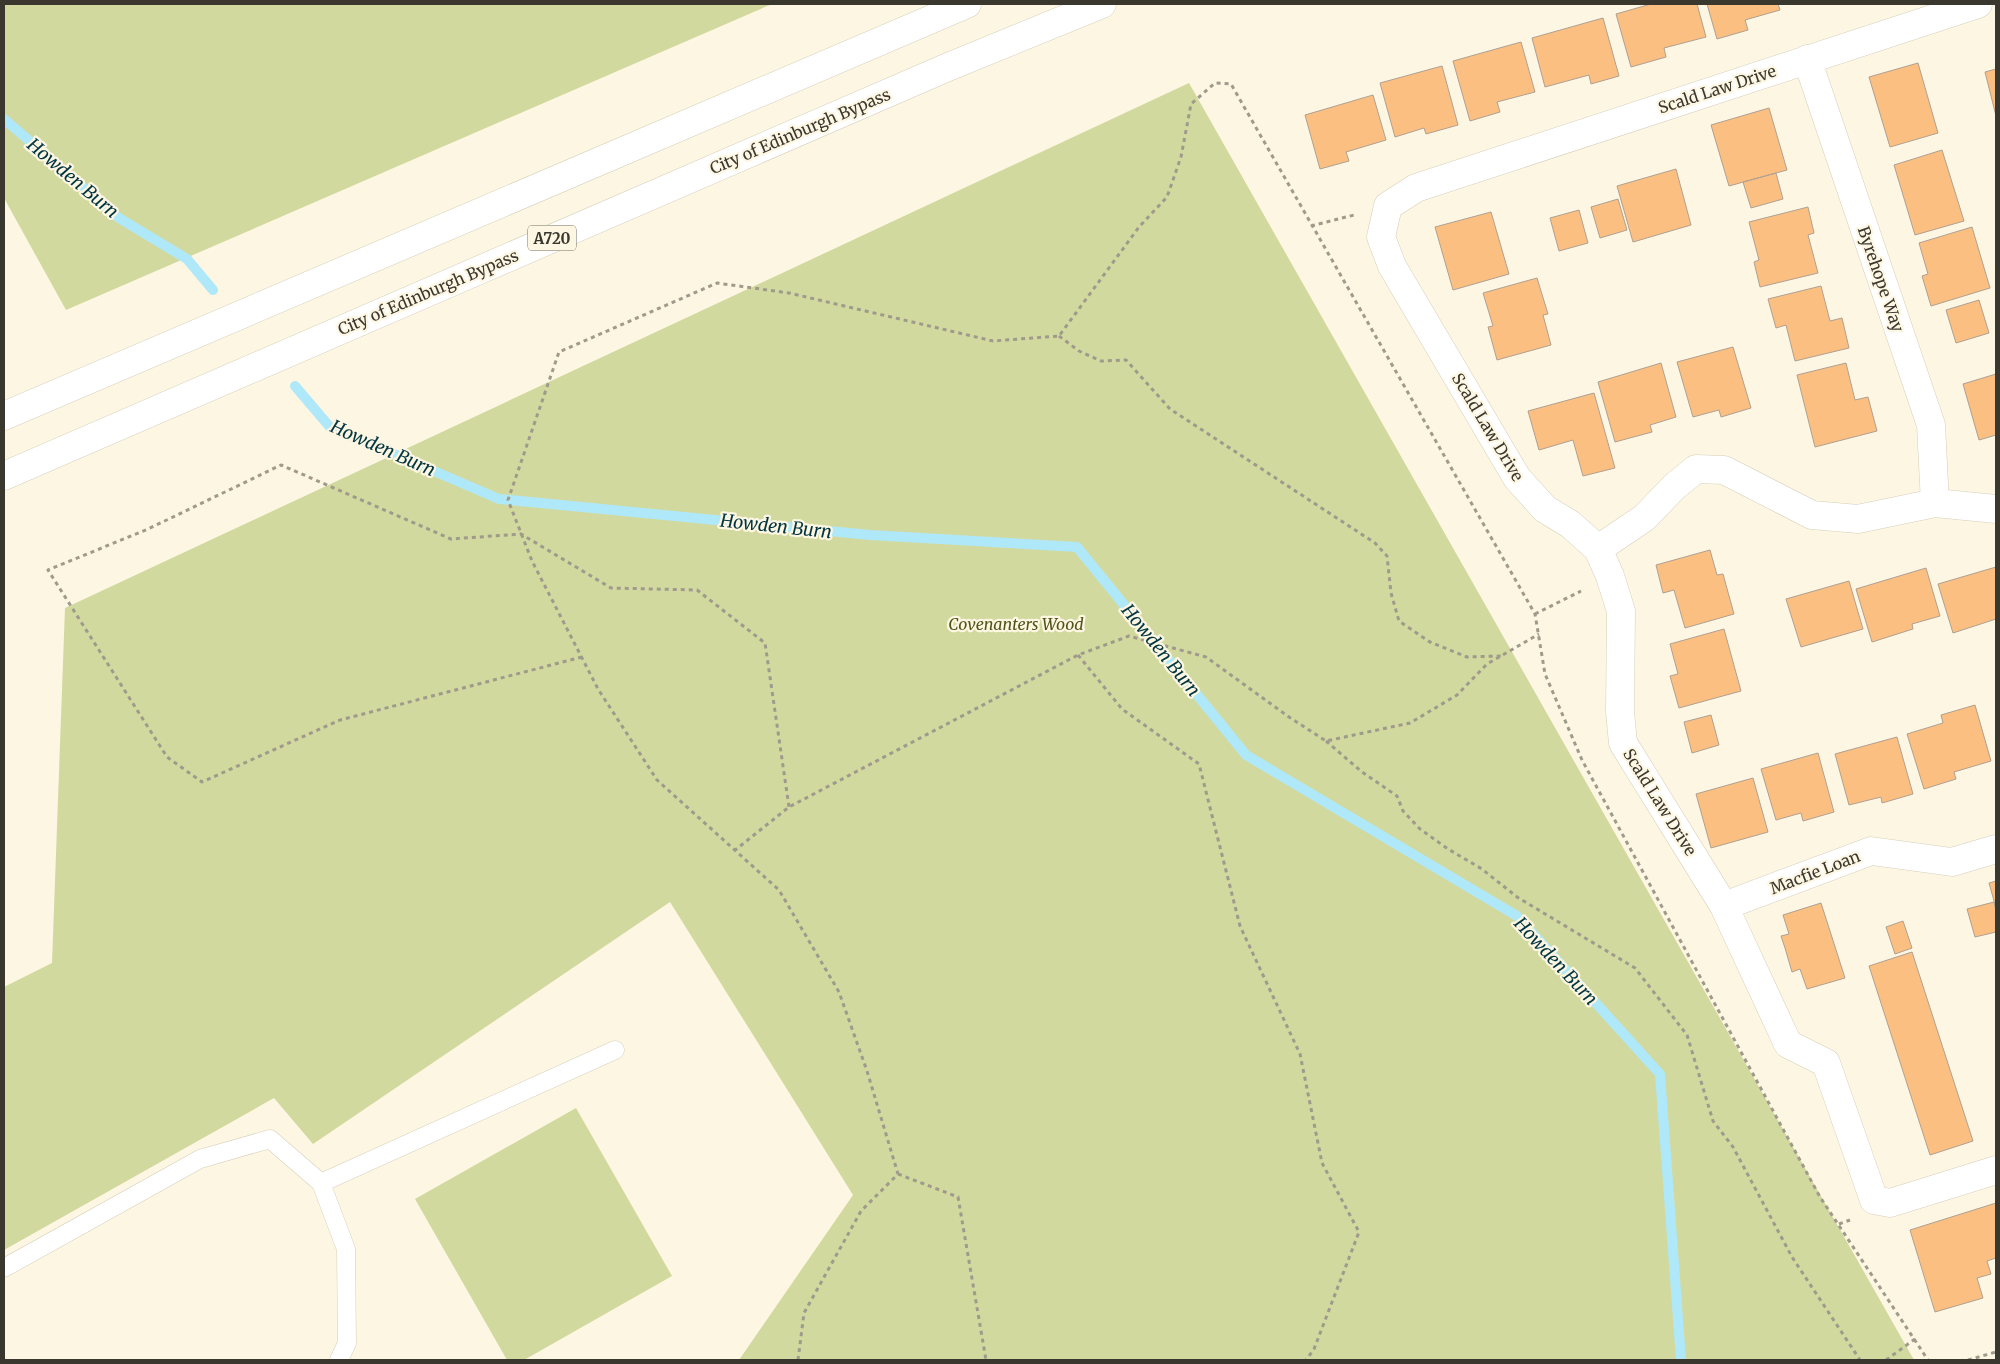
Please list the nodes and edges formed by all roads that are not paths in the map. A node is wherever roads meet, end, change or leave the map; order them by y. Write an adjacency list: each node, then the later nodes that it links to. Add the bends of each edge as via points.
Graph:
1 (967, 4): 5 (main road)
2 (1102, 4): 6 (main road, City of Edinburgh Bypass / A720, via 948,67)
3 (1978, 4): 4 (main road, Scald Law Drive)
4 (1806, 59): 7 (main road, Byrehope Way, via 1931,425); 9 (main road, Scald Law Drive, via 1416,188 1388,206 1381,237 1392,266 1517,478 1545,508 1570,524)
5 (4, 416)
6 (4, 476)
7 (1935, 503): 8 (main road); 9 (main road, via 1858,519 1812,515 1724,470 1696,469 1644,518)
8 (1996, 509)
9 (1598, 549): 11 (main road, Scald Law Drive, via 1621,611 1620,712 1623,743)
10 (1996, 849): 11 (main road, Macfie Loan, via 1952,862 1871,851)
11 (1724, 906): 13 (main road, Scald Law Drive, via 1788,1044 1826,1063 1874,1200 1890,1203)
12 (615, 1050): 14 (lane)
13 (1996, 1170)
14 (321, 1183): 15 (lane, via 270,1139 200,1159); 16 (lane, via 346,1249 346,1343)
15 (4, 1268)
16 (339, 1360)

